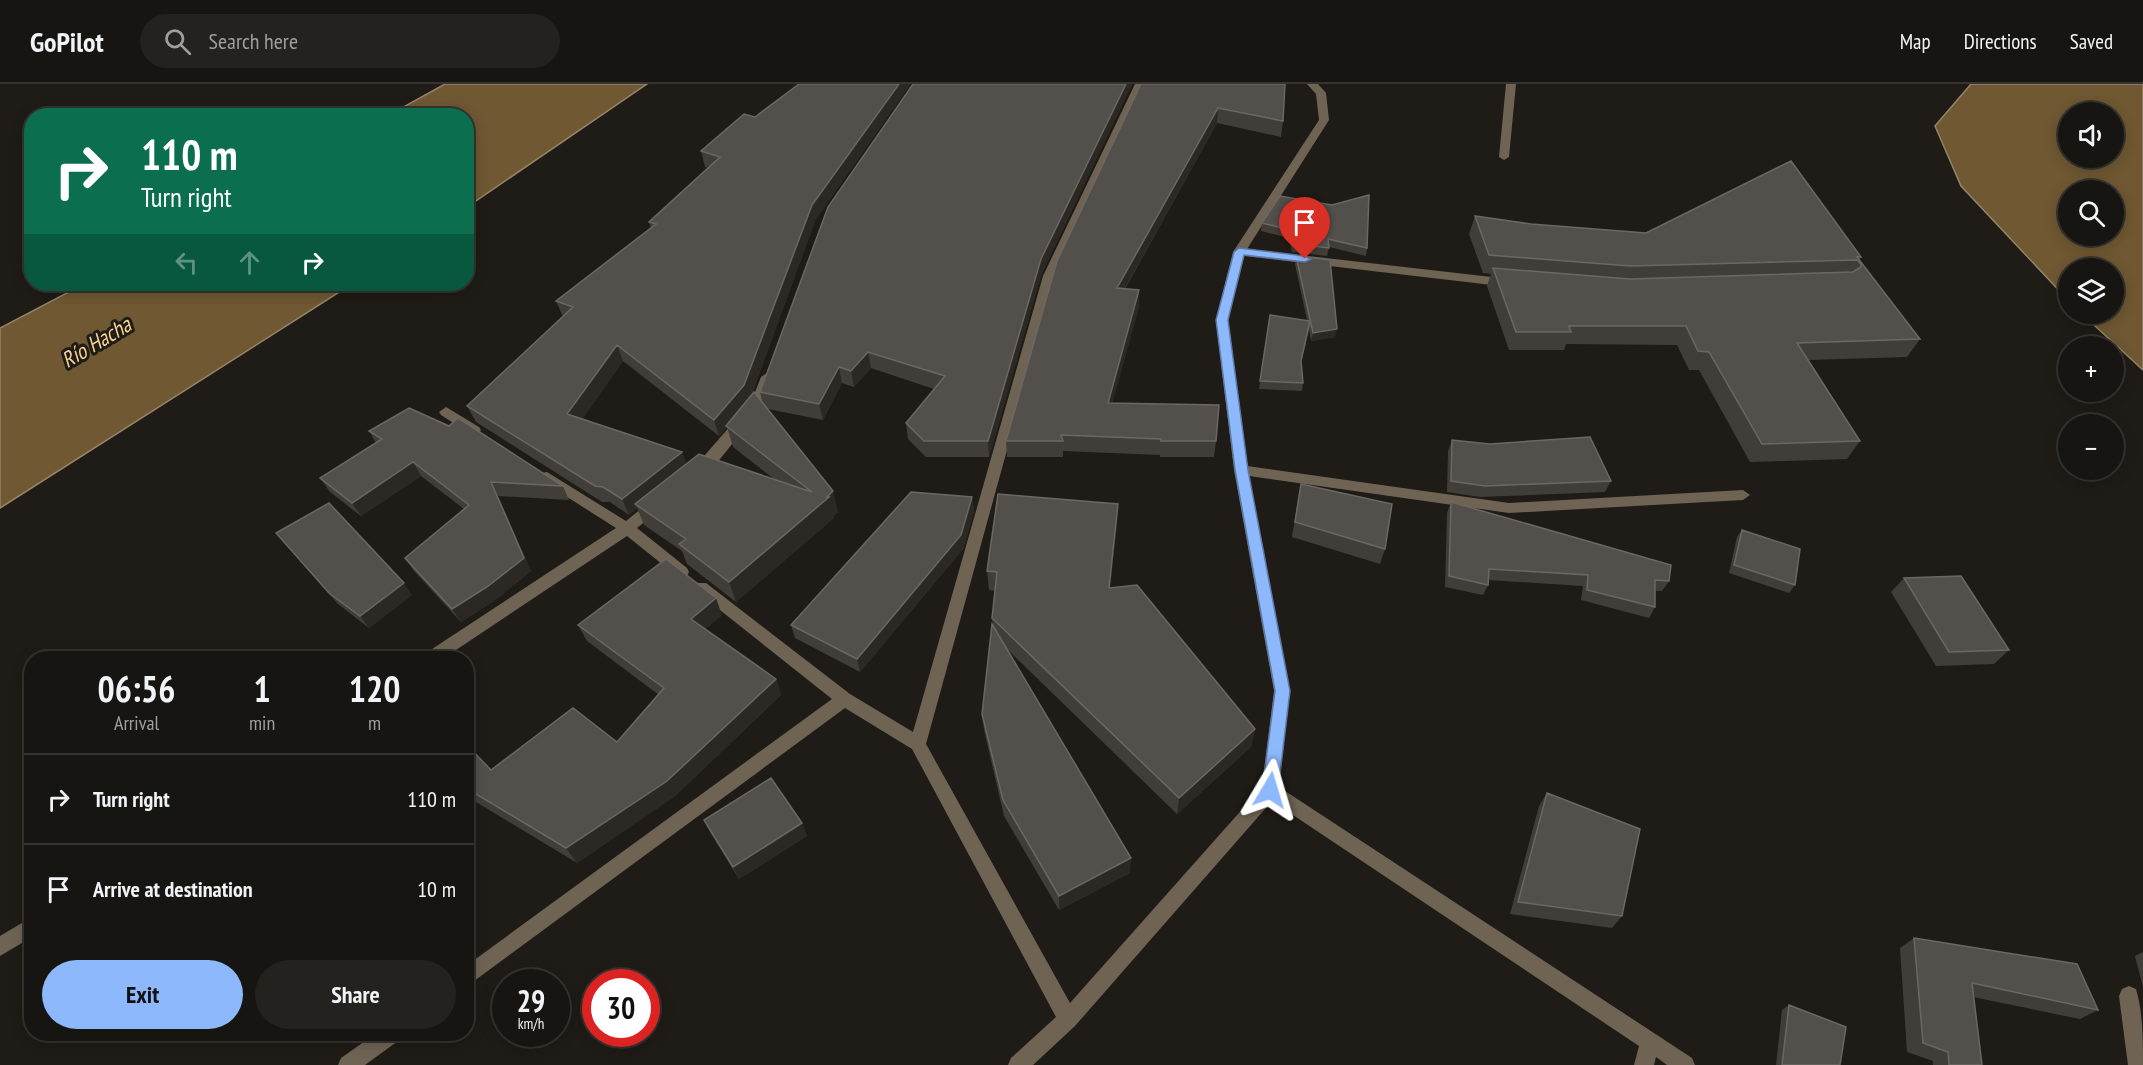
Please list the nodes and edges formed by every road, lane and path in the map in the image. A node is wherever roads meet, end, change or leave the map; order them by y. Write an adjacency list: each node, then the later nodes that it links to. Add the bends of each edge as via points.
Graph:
1 (1140, 84): 18 (street, via 1049,276)
2 (1312, 84): 5 (street, via 1321,93 1324,120)
3 (1511, 84): 4 (street)
4 (1504, 157)
5 (1239, 252): 6 (street); 11 (street, via 1222,320)
6 (1527, 284)
7 (772, 362): 12 (street, via 757,405 711,460)
8 (446, 412): 9 (street)
9 (486, 438)
10 (536, 470): 15 (street)
11 (1241, 470): 14 (street, via 1509,508); 19 (street, via 1282,691)
12 (686, 480)
13 (669, 494): 15 (street)
14 (1743, 495)
15 (627, 528): 16 (street); 17 (street)
16 (442, 651)
17 (843, 699): 18 (street); 22 (street)
18 (918, 744): 24 (street)
19 (1270, 790): 24 (street); 26 (street)
20 (24, 931): 21 (street)
21 (0, 947)
22 (474, 972)
23 (2129, 996): 31 (street)
24 (1068, 1019): 28 (street)
25 (381, 1041): 27 (street)
26 (1650, 1044): 29 (street); 30 (street)
27 (348, 1065)
28 (1018, 1065)
29 (1644, 1065)
30 (1685, 1065)
31 (2138, 1065)

